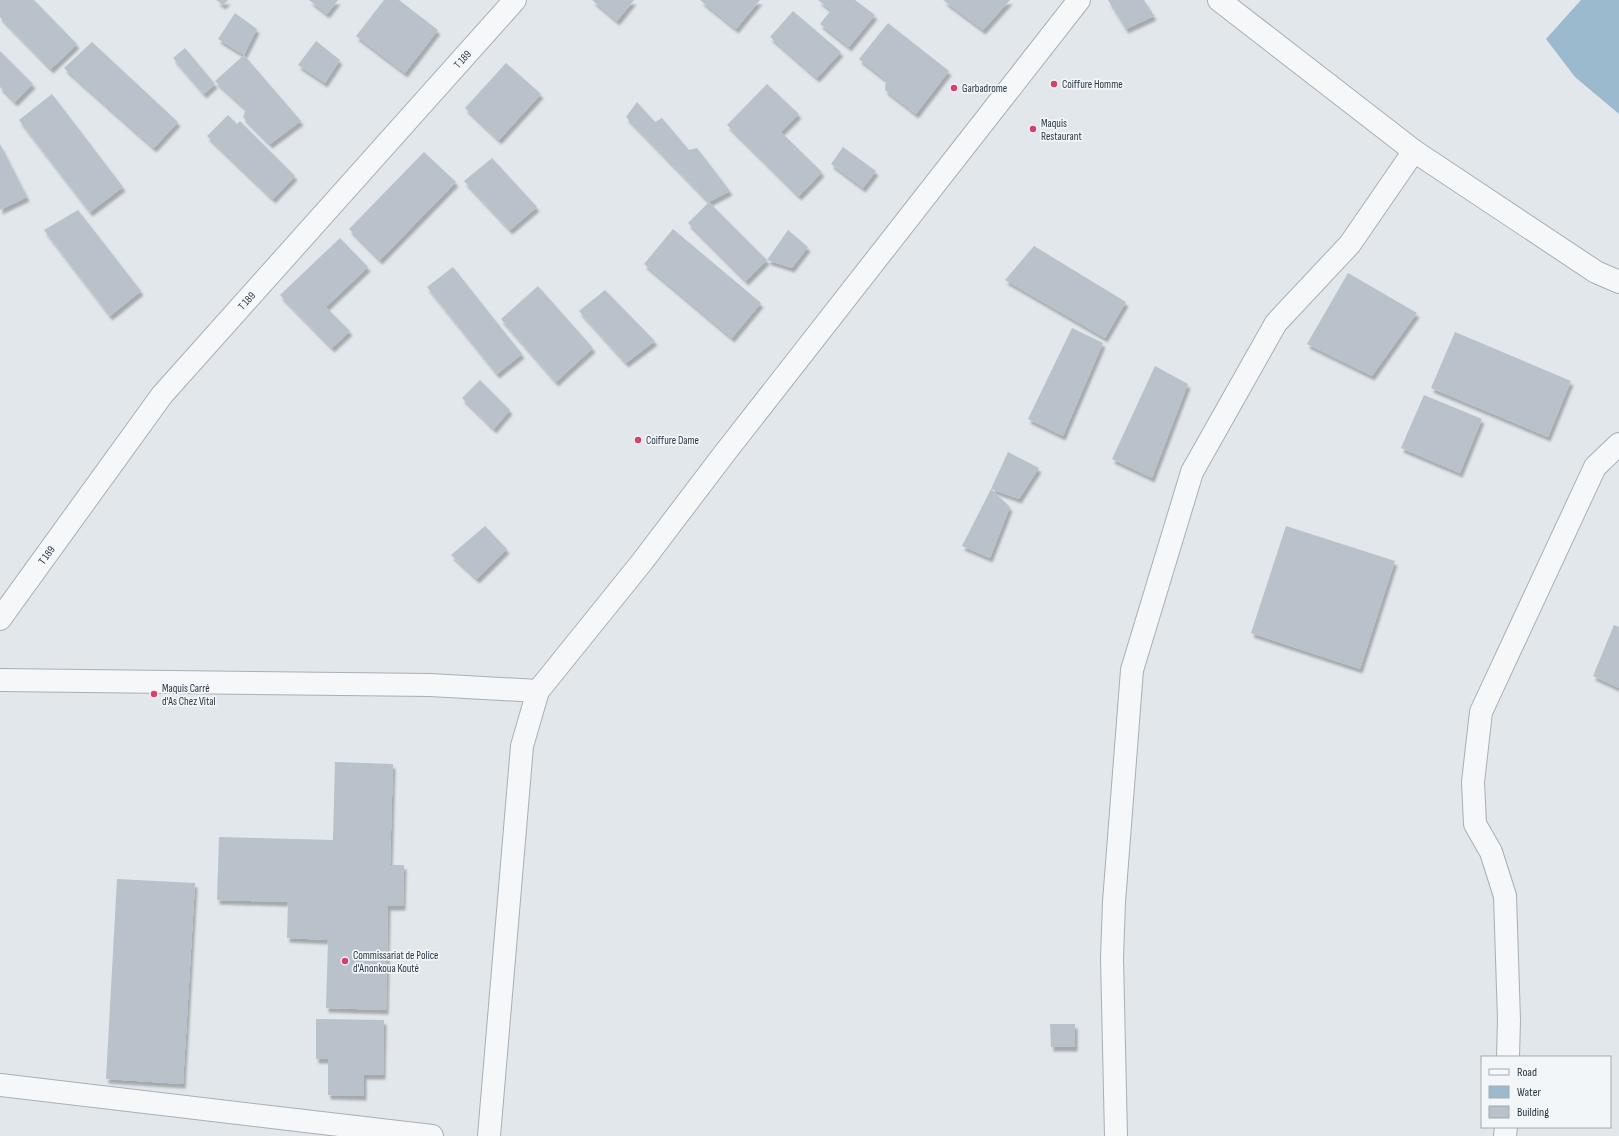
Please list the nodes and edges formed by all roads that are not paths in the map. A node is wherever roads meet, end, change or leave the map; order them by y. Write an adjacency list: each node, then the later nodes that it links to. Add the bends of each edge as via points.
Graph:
1 (515, 0): 7 (street, T 189, via 162,395)
2 (1079, 0): 9 (street, via 642,562)
3 (1220, 0): 4 (street)
4 (1414, 151): 5 (street, via 1596,272); 14 (street, via 1350,244 1276,323 1192,472 1132,670 1112,958)
5 (1619, 282)
6 (1619, 444): 10 (street, via 1595,467 1481,712 1473,782 1475,824 1491,852 1505,896)
7 (0, 619)
8 (0, 680): 9 (street, via 430,685)
9 (538, 691): 13 (street, via 522,746)
10 (1508, 1056)
11 (0, 1085): 12 (street)
12 (432, 1136)
13 (489, 1136)
14 (1116, 1136)

